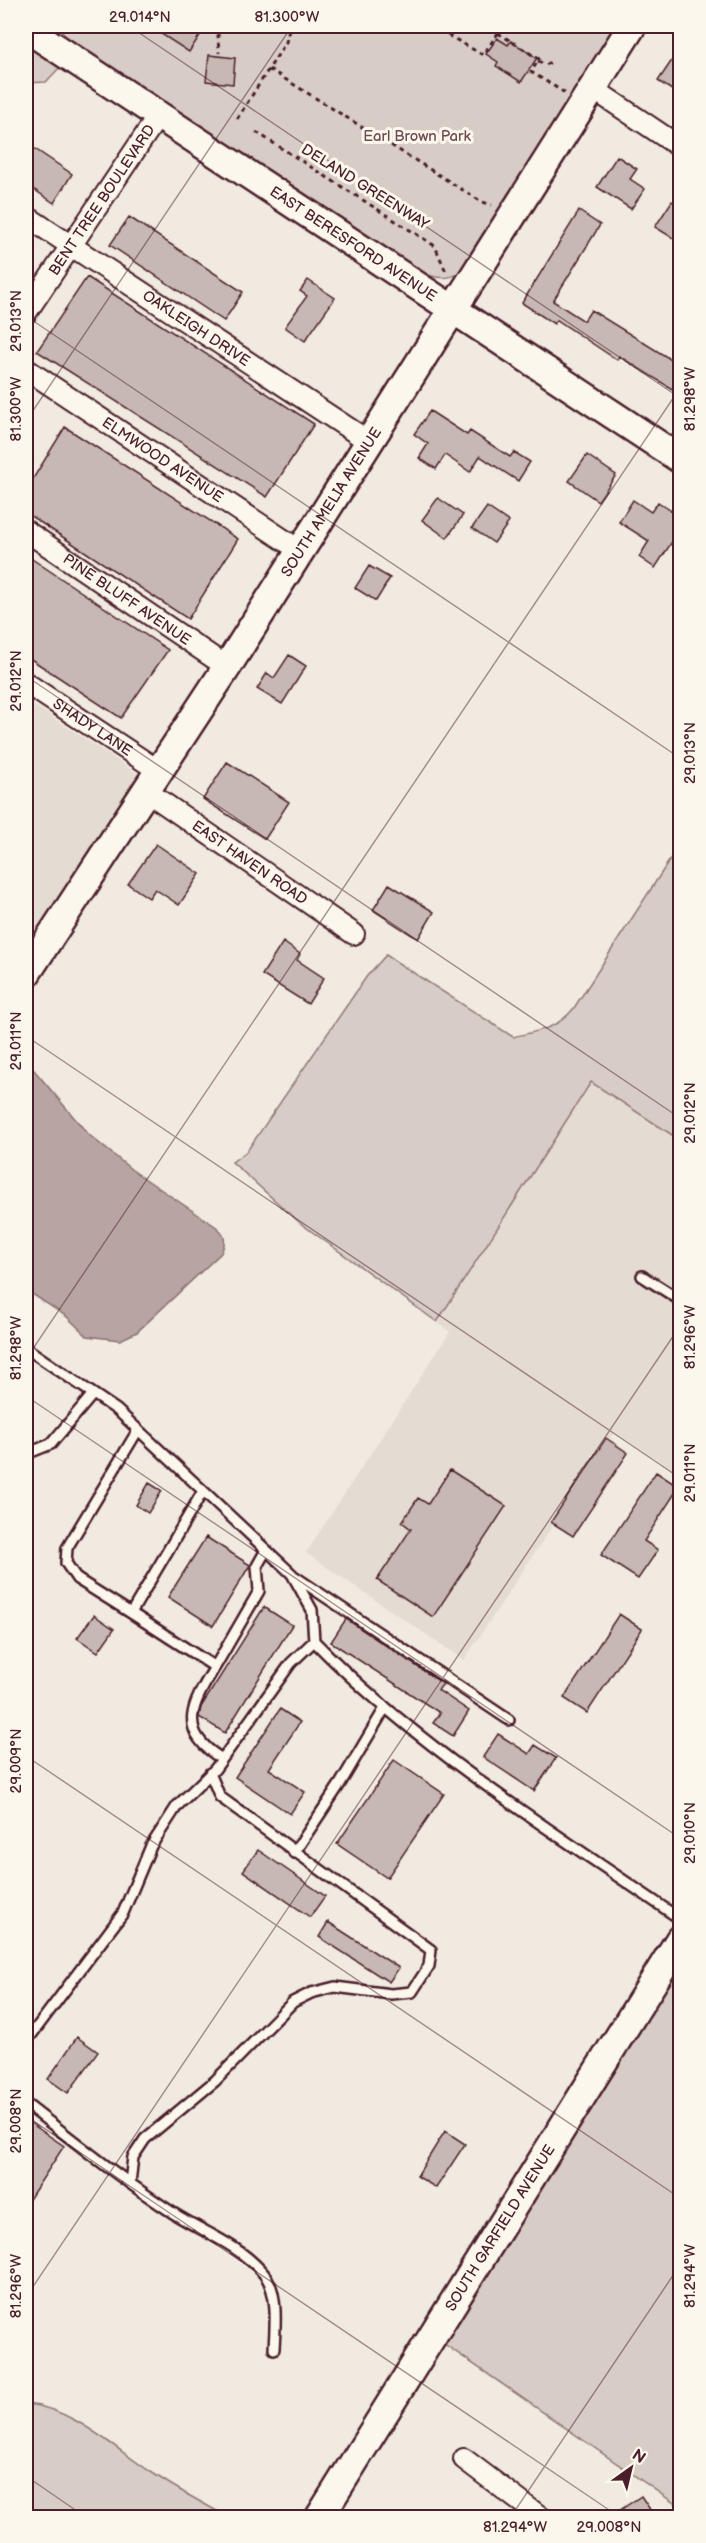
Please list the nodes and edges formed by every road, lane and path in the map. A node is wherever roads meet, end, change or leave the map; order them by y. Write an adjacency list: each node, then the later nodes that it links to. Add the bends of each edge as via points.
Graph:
1 (213, 26): 8 (path, via 218,34)
2 (290, 26): 11 (path, via 286,42)
3 (432, 26): 7 (path, via 483,56)
4 (484, 26): 7 (path)
5 (632, 26): 12 (street, SOUTH AMELIA AVENUE)
6 (34, 30): 13 (street, EAST BERESFORD AVENUE)
7 (498, 33): 9 (path)
8 (219, 53)
9 (538, 61): 10 (path, via 546,65); 12 (path, via 531,72)
10 (552, 61)
11 (269, 69): 14 (path); 17 (path, via 482,202)
12 (586, 96): 16 (street); 21 (street, SOUTH AMELIA AVENUE)
13 (158, 116): 19 (street, BENT TREE BOULEVARD); 21 (street, EAST BERESFORD AVENUE)
14 (237, 119)
15 (256, 132): 20 (path, DELAND GREENWAY, via 435,246)
16 (681, 147)
17 (495, 206)
18 (26, 216): 19 (street, OAKLEIGH DRIVE)
19 (71, 246): 22 (street, BENT TREE BOULEVARD); 24 (street, OAKLEIGH DRIVE)
20 (447, 274)
21 (452, 308): 24 (street, SOUTH AMELIA AVENUE); 25 (street, EAST BERESFORD AVENUE)
22 (26, 313)
23 (26, 369): 27 (street, ELMWOOD AVENUE)
24 (368, 441): 27 (street, SOUTH AMELIA AVENUE)
25 (681, 459)
26 (26, 531): 28 (street, PINE BLUFF AVENUE)
27 (299, 550): 28 (street, SOUTH AMELIA AVENUE)
28 (227, 667): 30 (street, SOUTH AMELIA AVENUE)
29 (26, 683): 30 (street, SHADY LANE)
30 (153, 781): 31 (street, EAST HAVEN ROAD); 32 (street, SOUTH AMELIA AVENUE)
31 (354, 934)
32 (26, 974)
33 (642, 1276): 34 (lane)
34 (681, 1300)
35 (26, 1348): 36 (lane)
36 (93, 1394): 37 (lane); 38 (lane, via 51,1444)
37 (138, 1430): 39 (lane); 42 (lane, via 68,1548 66,1563 77,1580)
38 (26, 1454)
39 (203, 1491): 40 (lane); 42 (lane)
40 (266, 1550): 41 (lane); 44 (lane, via 256,1566 260,1591)
41 (292, 1574): 43 (lane, via 312,1610); 46 (lane)
42 (131, 1613): 44 (lane)
43 (314, 1641): 45 (lane); 47 (lane, via 291,1663)
44 (215, 1667): 47 (lane, via 194,1701 191,1723 204,1748)
45 (385, 1708): 49 (lane); 50 (lane, via 438,1751)
46 (508, 1720)
47 (222, 1759): 48 (lane)
48 (210, 1773): 49 (lane, via 220,1797); 52 (lane, via 177,1806 151,1846 123,1913)
49 (294, 1853): 54 (lane, via 431,1950 429,1966 412,1992 391,1994 335,1987 293,2002 215,2081 144,2139 133,2157)
50 (681, 1919)
51 (681, 1939): 57 (street, SOUTH GARFIELD AVENUE)
52 (26, 2042)
53 (26, 2104): 54 (lane)
54 (130, 2183): 55 (lane, via 236,2249 265,2275 276,2308)
55 (274, 2349)
56 (464, 2459): 58 (street)
57 (319, 2517)
58 (542, 2517)

